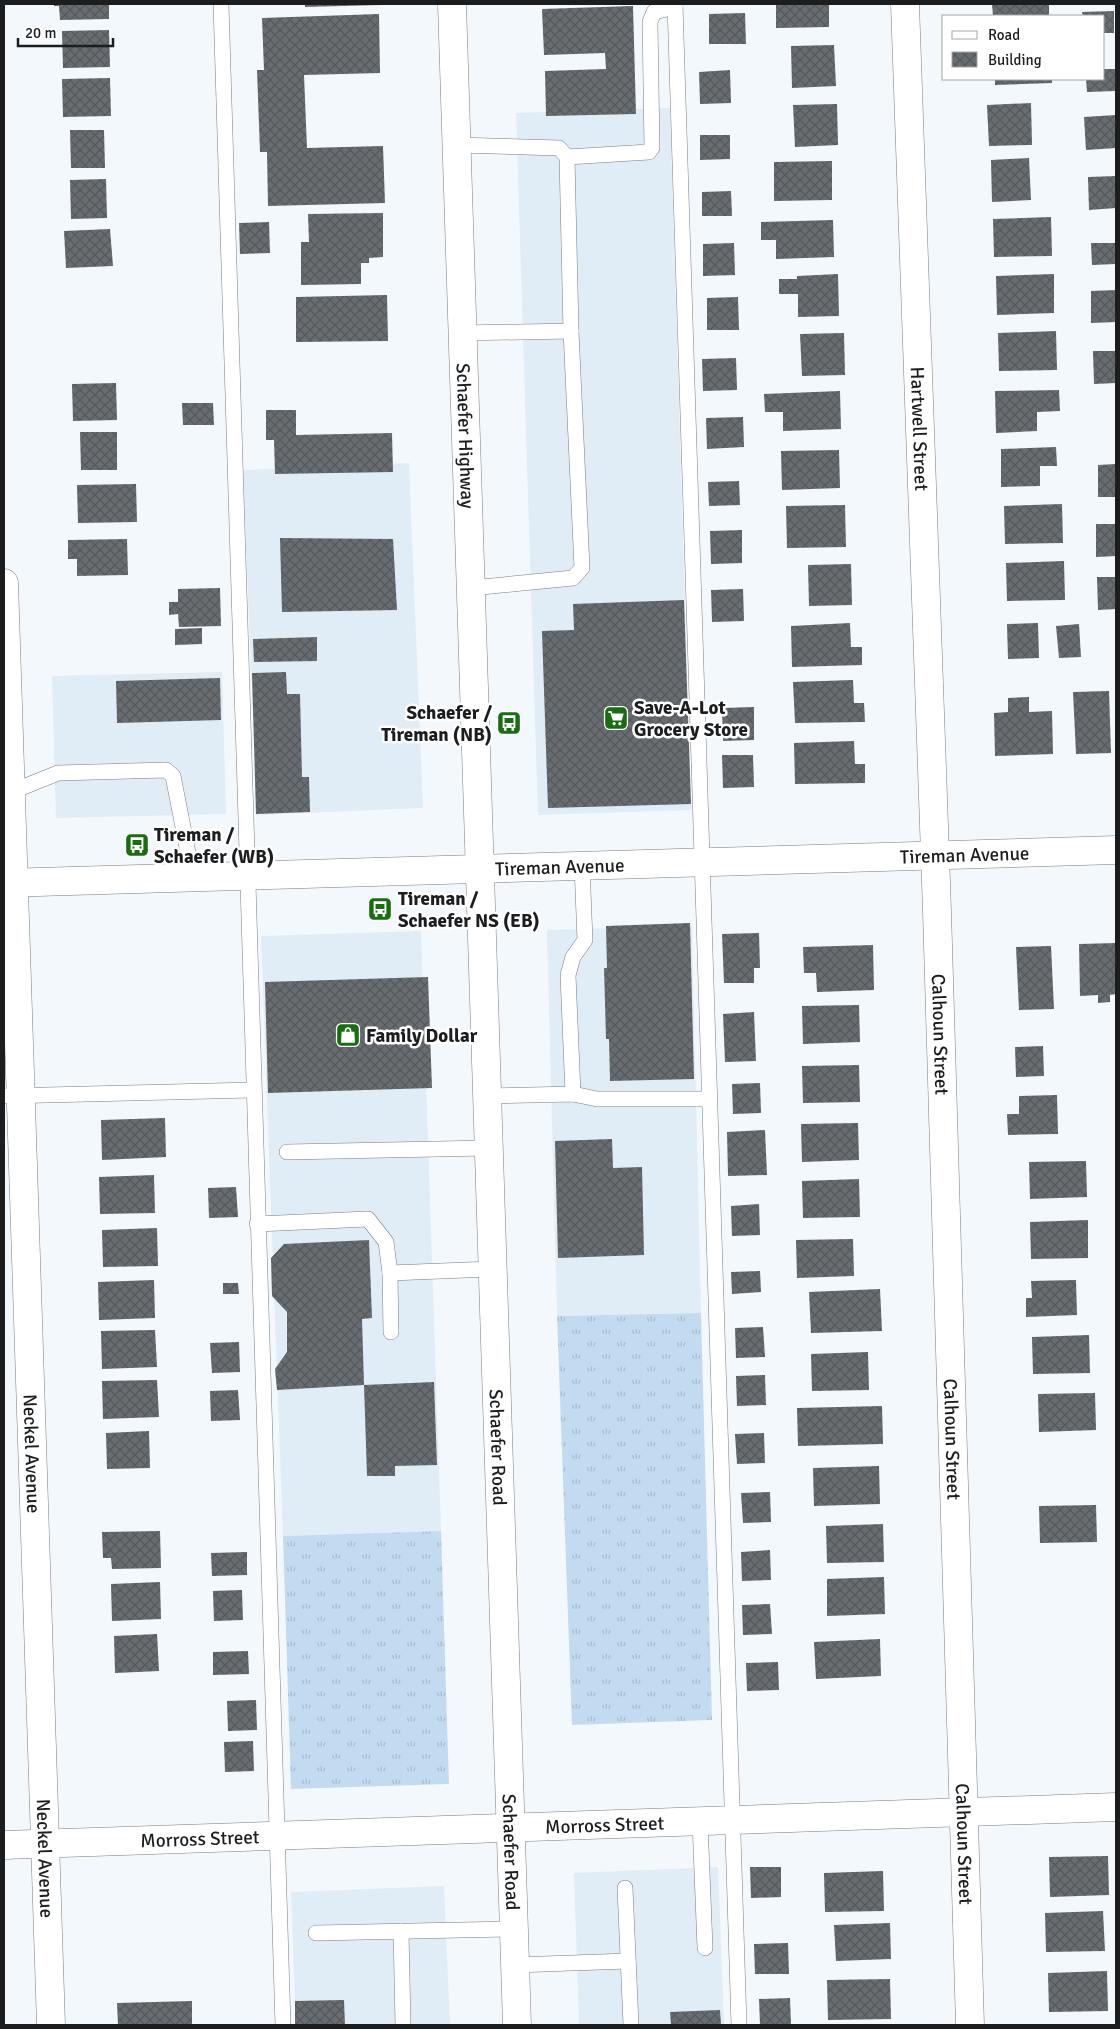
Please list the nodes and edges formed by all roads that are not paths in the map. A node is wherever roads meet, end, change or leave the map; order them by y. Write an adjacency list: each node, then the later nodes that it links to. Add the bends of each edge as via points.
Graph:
1 (221, 4): 18 (lane)
2 (452, 4): 5 (street, Schaefer Highway)
3 (905, 4): 14 (street, Hartwell Street)
4 (675, 6): 6 (lane, via 654,12 650,22 652,148 648,152); 15 (lane)
5 (456, 145): 6 (lane, via 559,148); 8 (street, Schaefer Highway)
6 (567, 157): 7 (lane)
7 (571, 331): 8 (lane); 10 (lane, via 582,568 573,578)
8 (462, 332): 10 (street, Schaefer Highway)
9 (4, 583): 11 (street, Neckel Avenue)
10 (470, 588): 17 (street, Schaefer Highway)
11 (5, 661): 12 (street, Neckel Avenue)
12 (10, 792): 19 (lane, via 58,772 166,770 173,776); 20 (street, Neckel Avenue)
13 (1116, 850): 14 (street, Tireman Avenue)
14 (934, 854): 15 (street, Tireman Avenue); 33 (street, Calhoun Street)
15 (701, 862): 16 (street, Tireman Avenue); 25 (lane)
16 (582, 866): 17 (street, Tireman Avenue); 22 (lane, via 585,940 573,957 568,975)
17 (480, 869): 18 (street, Tireman Avenue); 24 (street, Schaefer Road)
18 (247, 876): 19 (street, Tireman Avenue); 21 (lane)
19 (193, 878): 20 (street, Tireman Avenue)
20 (9, 883): 23 (street, Neckel Avenue)
21 (253, 1090): 23 (lane); 28 (lane)
22 (573, 1094): 24 (lane); 25 (lane, via 597,1099)
23 (12, 1096): 38 (street, Neckel Avenue)
24 (487, 1096): 26 (street, Schaefer Road)
25 (708, 1099): 34 (lane)
26 (488, 1148): 27 (lane); 29 (street, Schaefer Road)
27 (287, 1152)
28 (258, 1224): 30 (lane, via 368,1219 386,1242); 37 (lane)
29 (492, 1269): 30 (lane); 36 (street, Schaefer Road)
30 (390, 1273): 31 (lane)
31 (392, 1332)
32 (1116, 1807): 33 (street, Morross Street)
33 (964, 1812): 34 (street, Morross Street); 53 (street, Calhoun Street)
34 (733, 1820): 35 (street, Morross Street); 52 (lane)
35 (700, 1821): 36 (street, Morross Street); 44 (lane)
36 (511, 1828): 37 (street, Morross Street); 41 (street, Schaefer Road)
37 (277, 1835): 38 (street, Morross Street); 48 (lane)
38 (45, 1843): 39 (street, Morross Street); 47 (street, Neckel Avenue)
39 (4, 1845)
40 (625, 1888): 45 (lane)
41 (514, 1929): 42 (lane); 46 (street, Schaefer Road)
42 (401, 1931): 43 (lane); 49 (lane)
43 (316, 1933)
44 (705, 1948)
45 (628, 1961): 46 (lane); 51 (lane)
46 (515, 1965): 50 (street, Schaefer Road)
47 (51, 2025)
48 (283, 2025)
49 (403, 2025)
50 (517, 2025)
51 (631, 2025)
52 (739, 2025)
53 (970, 2025)

